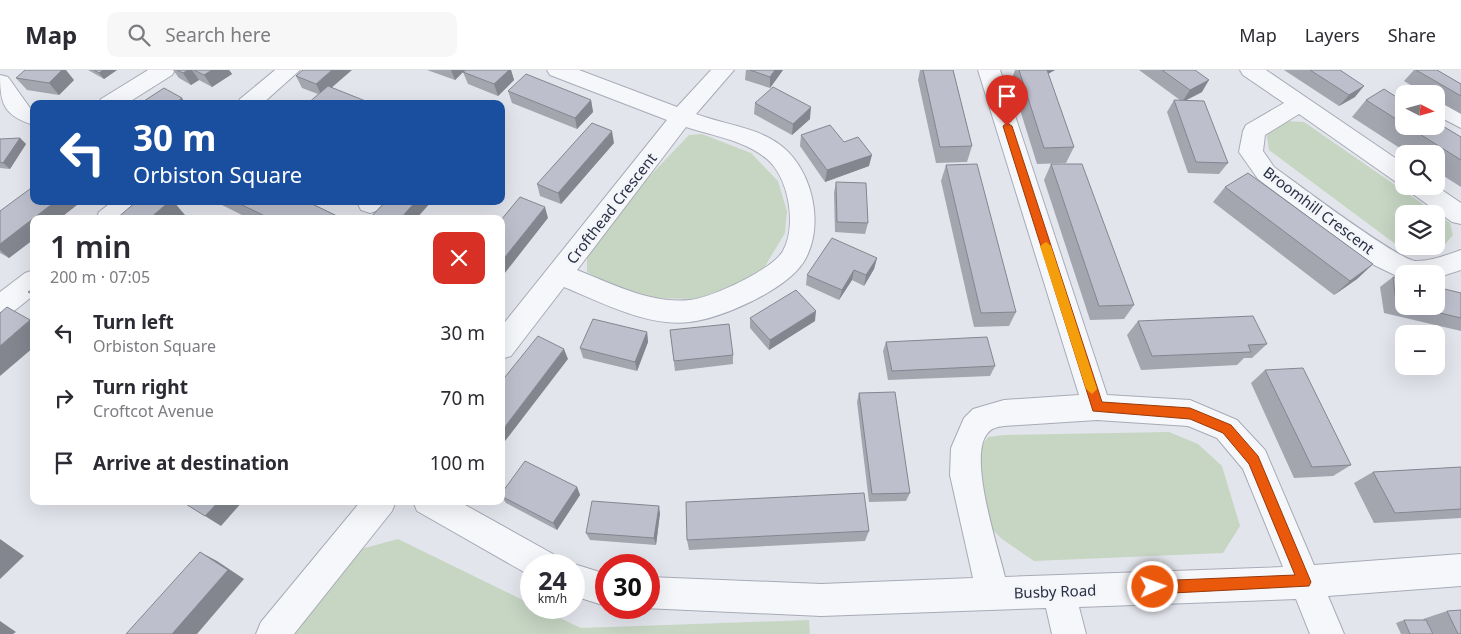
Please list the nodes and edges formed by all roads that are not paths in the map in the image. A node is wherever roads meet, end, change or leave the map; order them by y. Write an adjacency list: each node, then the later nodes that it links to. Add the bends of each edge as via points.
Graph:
1 (164, 70): 8 (street)
2 (289, 70): 9 (street)
3 (558, 70): 13 (street)
4 (723, 70): 13 (street, Crofthead Crescent)
5 (989, 70): 25 (street)
6 (1251, 70): 10 (street)
7 (0, 82): 12 (street, via 22,113)
8 (115, 100)
9 (253, 100)
10 (1298, 105): 15 (street); 20 (street, Broomhill Crescent, via 1254,131 1251,152 1266,173 1383,258 1412,272)
11 (1445, 110): 14 (street)
12 (30, 116)
13 (682, 116): 21 (street, Crofthead Crescent); 21 (street, via 755,140 776,154 790,172 802,201 802,229 793,257 767,281 730,299 690,311 641,307)
14 (1461, 120)
15 (1395, 170)
16 (1431, 195): 19 (street)
17 (124, 205): 18 (street)
18 (113, 215)
19 (1461, 215)
20 (1461, 260)
21 (560, 274): 24 (street, Crofthead Crescent)
22 (30, 283): 23 (street)
23 (0, 307)
24 (505, 343)
25 (1097, 407): 30 (street, via 1190,413 1227,429 1254,460); 33 (street, via 1004,413 983,418 974,427 966,448 966,475)
26 (378, 505): 34 (street)
27 (435, 505): 28 (street)
28 (522, 554)
29 (1461, 570): 30 (street, Busby Road)
30 (1304, 582): 31 (street, Busby Road); 36 (street)
31 (1059, 591): 33 (street, Busby Road); 35 (street)
32 (660, 593): 33 (street, Busby Road, via 821,600)
33 (993, 594)
34 (272, 634)
35 (1069, 634)
36 (1327, 634)

